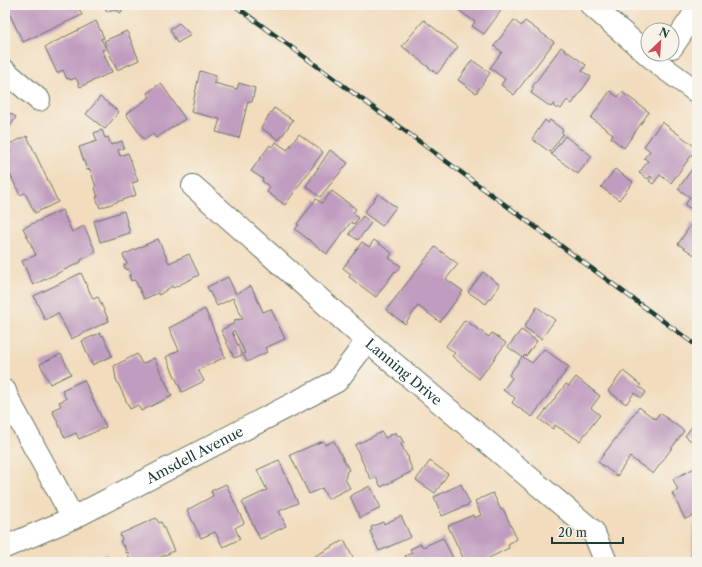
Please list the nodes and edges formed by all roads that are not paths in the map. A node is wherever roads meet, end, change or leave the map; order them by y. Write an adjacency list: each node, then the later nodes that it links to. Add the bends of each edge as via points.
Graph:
1 (591, 5): 4 (street)
2 (697, 10): 3 (street)
3 (680, 36)
4 (640, 37)
5 (673, 62): 7 (street)
6 (5, 71): 8 (street)
7 (697, 92)
8 (39, 100)
9 (193, 186): 10 (street, Lanning Drive)
10 (367, 341): 12 (street, Amsdell Avenue, via 338,382); 14 (street, Lanning Drive, via 593,532)
11 (5, 390): 12 (street)
12 (73, 518): 13 (street, Amsdell Avenue)
13 (5, 547)
14 (606, 562)

